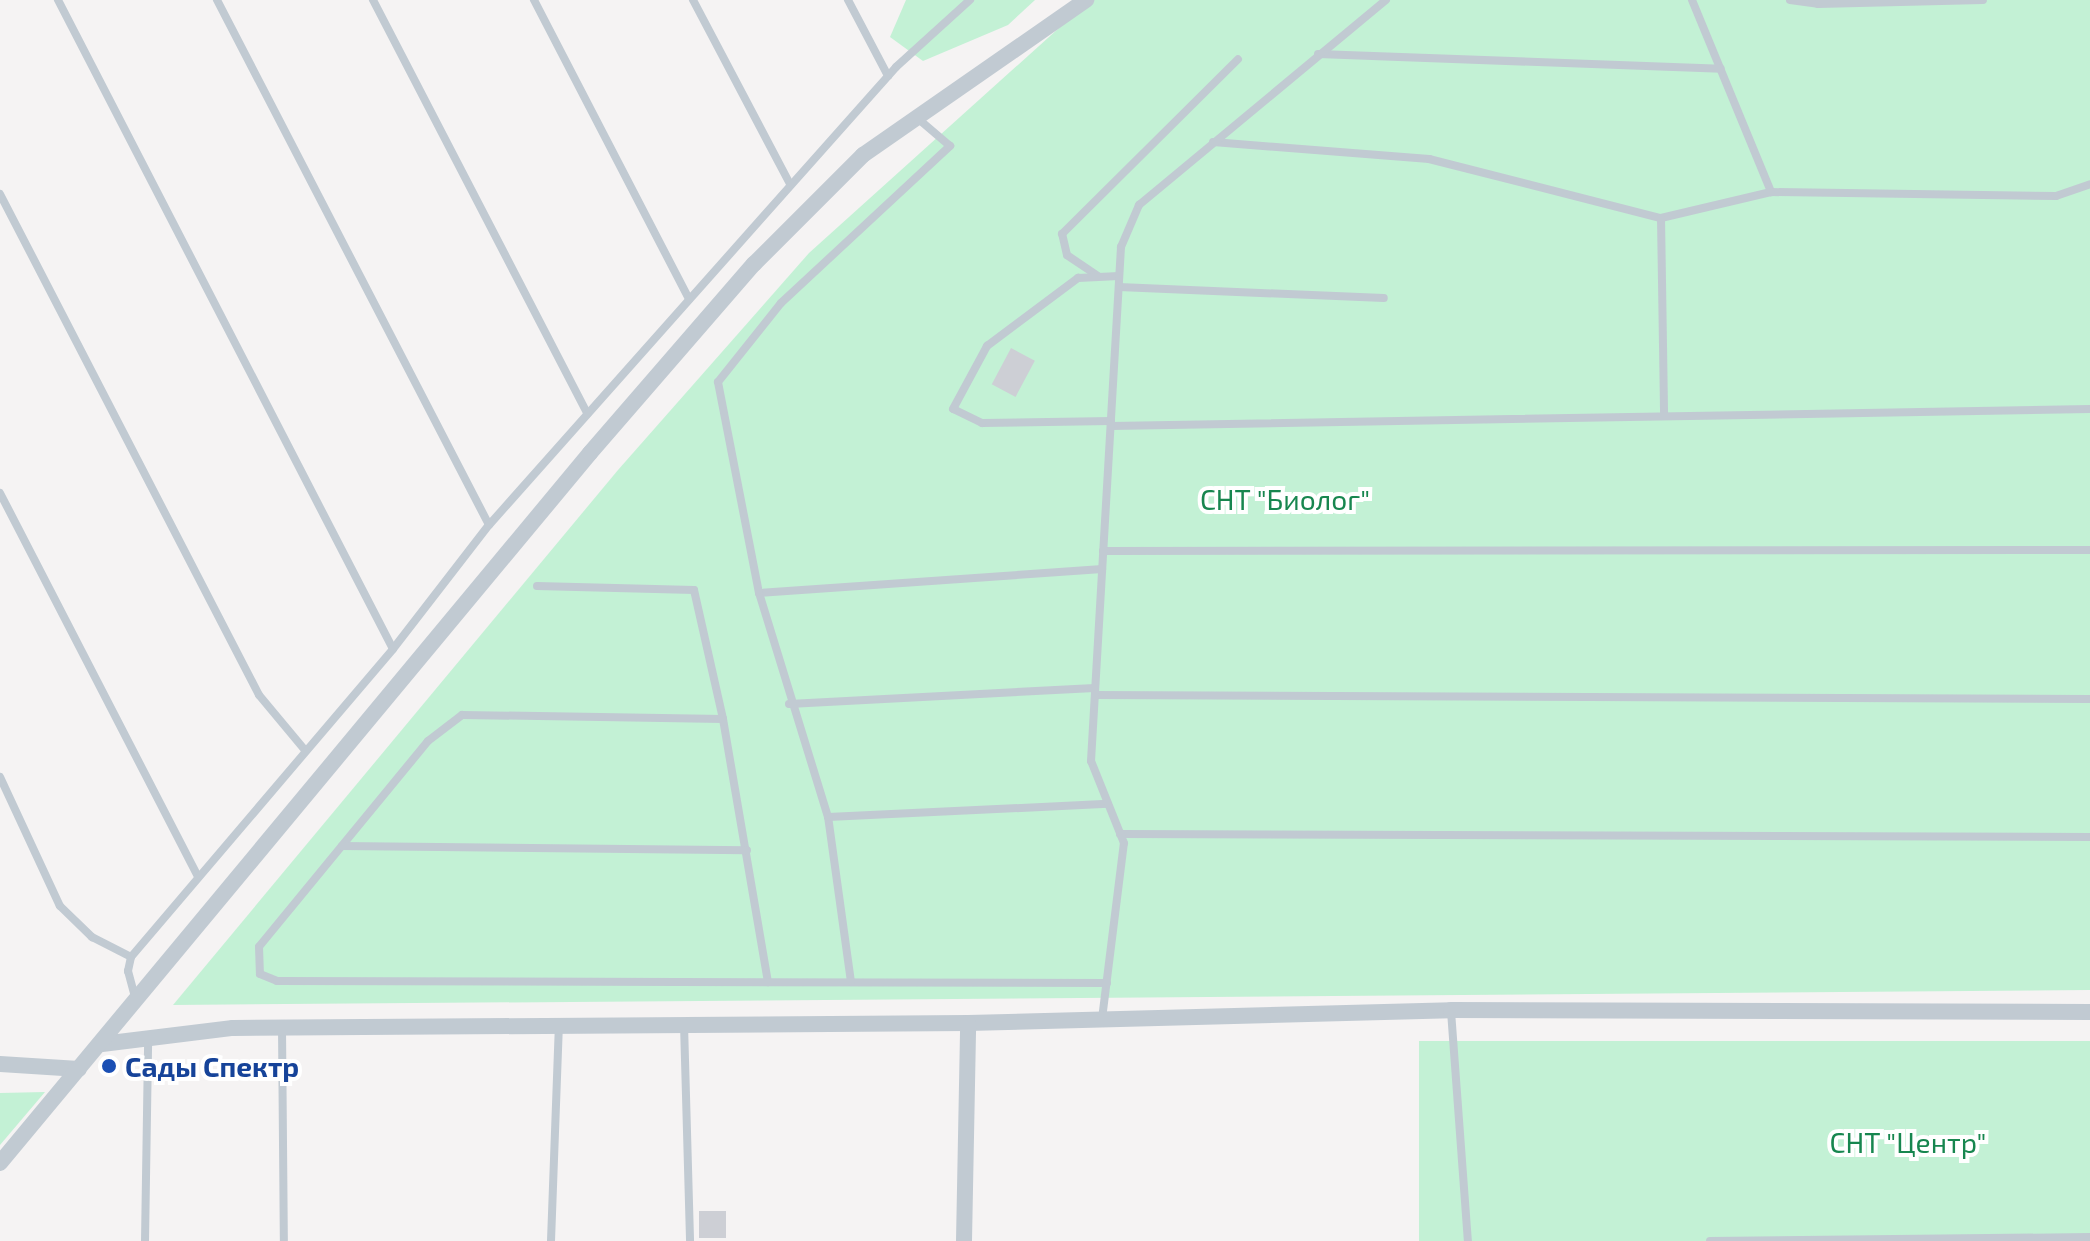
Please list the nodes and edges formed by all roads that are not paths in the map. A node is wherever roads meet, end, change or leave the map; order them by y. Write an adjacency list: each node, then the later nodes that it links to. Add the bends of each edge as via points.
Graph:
1 (58, 0): 40 (lane)
2 (217, 0): 34 (lane)
3 (373, 0): 30 (lane)
4 (534, 0): 28 (lane)
5 (693, 0): 19 (lane)
6 (848, 0): 16 (lane)
7 (970, 0): 16 (lane)
8 (1086, 0): 17 (street)
9 (1386, 0): 13 (lane)
10 (1692, 0): 15 (lane)
11 (1790, 0): 12 (lane)
12 (1983, 0)
13 (1318, 54): 15 (lane); 18 (lane)
14 (1238, 59): 25 (lane, via 1062,234 1067,255)
15 (1721, 69): 21 (lane)
16 (888, 76): 19 (lane)
17 (915, 117): 39 (lane, via 950,146 781,303 718,382); 58 (street, via 863,155 754,264 590,453)
18 (1213, 142): 23 (lane, via 1429,159); 24 (lane, via 1139,205 1121,247)
19 (790, 184): 28 (lane)
20 (2090, 184): 21 (lane, via 2056,196)
21 (1771, 192): 23 (lane)
22 (0, 194): 45 (lane, via 259,695)
23 (1661, 218): 31 (lane)
24 (1119, 276): 25 (lane); 26 (lane)
25 (1098, 277): 32 (lane, via 1078,278 987,346 953,409 982,423)
26 (1119, 287): 27 (lane); 32 (lane)
27 (1384, 298)
28 (689, 299): 30 (lane)
29 (2090, 409): 31 (lane)
30 (588, 414): 34 (lane)
31 (1664, 416): 32 (lane)
32 (1111, 423): 36 (lane)
33 (0, 493): 53 (lane)
34 (489, 525): 40 (lane)
35 (2090, 550): 36 (lane)
36 (1103, 551): 37 (lane)
37 (1102, 569): 39 (lane); 41 (lane)
38 (537, 586): 44 (lane, via 694,590)
39 (759, 593): 43 (lane)
40 (393, 649): 45 (lane)
41 (1095, 692): 42 (lane); 43 (lane); 47 (lane, via 1091,761)
42 (2090, 699)
43 (789, 704): 48 (lane)
44 (723, 719): 51 (lane, via 462,715 428,741); 52 (lane)
45 (304, 749): 53 (lane)
46 (0, 777): 54 (lane, via 60,906 92,937)
47 (1108, 804): 48 (lane); 49 (lane)
48 (828, 817): 56 (lane)
49 (1120, 834): 50 (lane); 57 (lane, via 1124,843)
50 (2090, 837)
51 (342, 846): 52 (lane); 55 (lane, via 259,947 260,974 277,981)
52 (747, 850): 55 (lane)
53 (198, 877): 54 (lane)
54 (131, 957): 58 (lane, via 128,971)
55 (768, 982): 56 (lane)
56 (851, 982): 57 (lane)
57 (1107, 983): 61 (lane)
58 (137, 1002): 67 (street)
59 (1451, 1010): 60 (street); 61 (street); 77 (lane)
60 (2090, 1012)
61 (1102, 1020): 62 (street)
62 (968, 1023): 63 (street); 76 (street)
63 (684, 1024): 64 (street); 75 (lane)
64 (559, 1025): 65 (street); 74 (lane)
65 (282, 1027): 66 (street); 73 (lane)
66 (148, 1038): 67 (street); 72 (lane)
67 (102, 1044): 69 (street)
68 (0, 1064): 69 (street)
69 (79, 1069): 70 (street)
70 (0, 1163)
71 (2090, 1237): 78 (lane)
72 (145, 1241)
73 (284, 1241)
74 (551, 1241)
75 (690, 1241)
76 (964, 1241)
77 (1468, 1241)
78 (1710, 1241)

